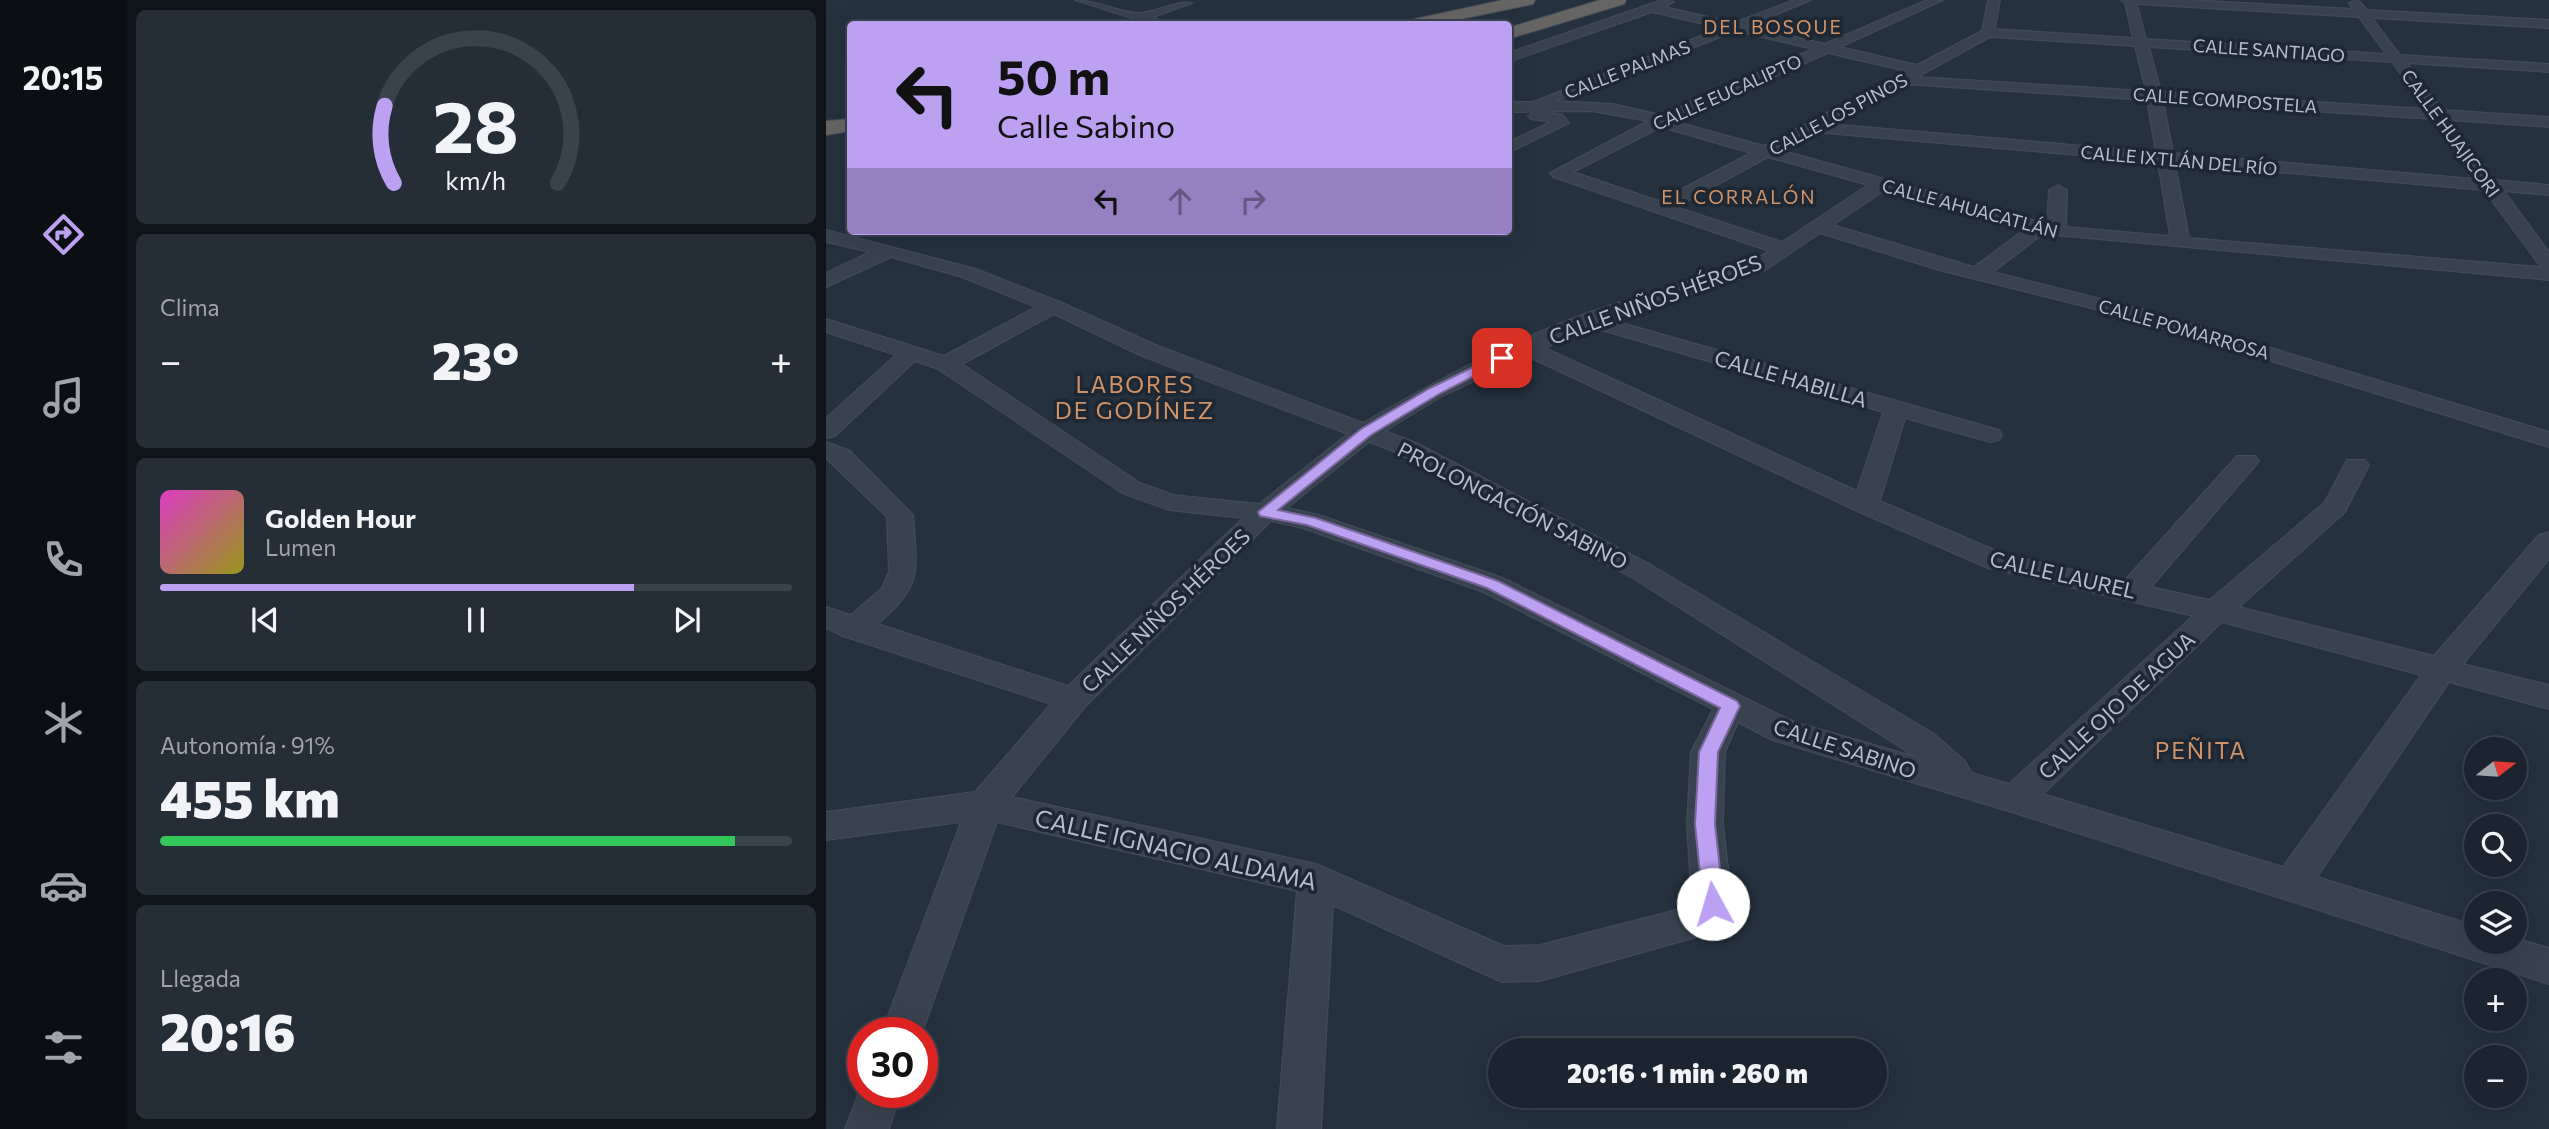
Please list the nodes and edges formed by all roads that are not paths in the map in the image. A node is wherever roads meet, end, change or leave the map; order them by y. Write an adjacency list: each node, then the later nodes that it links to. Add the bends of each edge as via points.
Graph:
1 (1081, 0): 13 (street)
2 (1527, 0): 15 (highway)
3 (1618, 0): 19 (highway)
4 (1674, 0): 12 (street)
5 (1805, 0): 18 (street, CALLE PALMAS)
6 (1937, 0): 22 (street, CALLE EUCALIPTO)
7 (1994, 0): 20 (street)
8 (2129, 0): 10 (street); 21 (street)
9 (1186, 3): 13 (street)
10 (2358, 6): 16 (street); 24 (street, CALLE HUAJICORI)
11 (2510, 7): 16 (street)
12 (1652, 8): 18 (street); 23 (street)
13 (1139, 18): 14 (street)
14 (1151, 21)
15 (1429, 21)
16 (2526, 22): 17 (street)
17 (2549, 24)
18 (1735, 28): 22 (street); 29 (street, CALLE PALMAS)
19 (1512, 33)
20 (1988, 33): 21 (street, CALLE SANTIAGO); 26 (street, CALLE LOS PINOS)
21 (2139, 42): 24 (street, CALLE SANTIAGO); 28 (street)
22 (1827, 48): 26 (street); 31 (street, CALLE EUCALIPTO)
23 (1512, 57)
24 (2396, 58): 25 (street, CALLE SANTIAGO); 30 (street, CALLE HUAJICORI)
25 (2549, 68)
26 (1921, 70): 27 (street, CALLE LOS PINOS)
27 (1900, 80): 28 (street, CALLE COMPOSTELA); 34 (street, CALLE LOS PINOS)
28 (2154, 95): 30 (street, CALLE COMPOSTELA); 38 (street)
29 (1515, 111): 31 (street, CALLE AHUACATLÁN, via 1612,109 1651,114); 36 (street, via 1558,118 1561,123)
30 (2438, 115): 32 (street, CALLE COMPOSTELA); 40 (street, CALLE HUAJICORI)
31 (1661, 120): 37 (street, CALLE AHUACATLÁN); 43 (street, CALLE EUCALIPTO, via 1559,173)
32 (2549, 122)
33 (847, 125): 35 (highway)
34 (1810, 127): 37 (street, CALLE LOS PINOS); 38 (street, CALLE IXTLÁN DEL RÍO)
35 (826, 128)
36 (1512, 146)
37 (1767, 151): 39 (street, CALLE AHUACATLÁN); 43 (street, CALLE LOS PINOS)
38 (2167, 160): 40 (street, CALLE IXTLÁN DEL RÍO); 47 (street)
39 (1882, 184): 44 (street, CALLE NIÑOS HÉROES); 45 (street, CALLE AHUACATLÁN)
40 (2490, 186): 42 (street, CALLE IXTLÁN DEL RÍO); 50 (street, CALLE HUAJICORI)
41 (2058, 190): 45 (street)
42 (2549, 190)
43 (1658, 209): 48 (street)
44 (1816, 226): 48 (street, CALLE NIÑOS HÉROES); 51 (street, CALLE POMARROSA)
45 (2048, 230): 47 (street, CALLE AHUACATLÁN); 51 (street)
46 (826, 236): 49 (street, PROLONGACIÓN SABINO)
47 (2181, 243): 52 (street, CALLE AHUACATLÁN)
48 (1783, 249): 55 (street, CALLE NIÑOS HÉROES, via 1757,267)
49 (889, 250): 53 (street); 54 (street, PROLONGACIÓN SABINO, via 969,273)
50 (2549, 265)
51 (1978, 274): 64 (street, CALLE POMARROSA, via 2142,315)
52 (2549, 274)
53 (826, 281)
54 (1053, 306): 59 (street); 62 (street, PROLONGACIÓN SABINO, via 1150,351)
55 (1589, 320): 57 (street, CALLE NIÑOS HÉROES); 60 (street, CALLE HABILLA)
56 (826, 326): 58 (street, CALLE SABINO)
57 (1525, 347): 62 (street, CALLE NIÑOS HÉROES, via 1434,391); 68 (street, CALLE LAUREL)
58 (911, 353): 59 (street, CALLE SABINO); 61 (street)
59 (946, 364): 69 (street, CALLE SABINO, via 1131,488 1168,502)
60 (1896, 409): 63 (street); 68 (street, CALLE HABILLA)
61 (826, 431)
62 (1366, 432): 69 (street, CALLE NIÑOS HÉROES); 79 (street, PROLONGACIÓN SABINO, via 1407,448 1641,570 1922,743 1952,769)
63 (1990, 435)
64 (2549, 440)
65 (826, 449): 74 (street, via 841,456 900,516 903,572 895,593)
66 (2246, 461): 71 (street)
67 (2356, 466): 72 (street, CALLE OJO DE AGUA, via 2336,506)
68 (1866, 506): 71 (street, CALLE LAUREL, via 1998,562)
69 (1265, 512): 77 (street, CALLE NIÑOS HÉROES); 78 (street, CALLE SABINO, via 1310,521 1493,585)
70 (2549, 541): 75 (street)
71 (2132, 590): 72 (street, CALLE LAUREL)
72 (2216, 611): 75 (street, CALLE LAUREL); 80 (street, CALLE OJO DE AGUA)
73 (826, 617): 74 (street)
74 (855, 629): 77 (street)
75 (2442, 668): 76 (street, CALLE LAUREL); 84 (street)
76 (2549, 698)
77 (1073, 700): 81 (street, CALLE NIÑOS HÉROES)
78 (1731, 706): 79 (street, CALLE SABINO, via 1784,731); 83 (street, CALLE IGNACIO ALDAMA, via 1708,752 1705,824 1713,904 1705,919 1540,963 1502,964)
79 (1961, 784): 80 (street, CALLE SABINO)
80 (2015, 799): 84 (street, CALLE SABINO)
81 (985, 804): 82 (street, CALLE IGNACIO ALDAMA); 83 (street, CALLE IGNACIO ALDAMA); 86 (street, CALLE NIÑOS HÉROES)
82 (826, 826)
83 (1316, 880): 89 (street)
84 (2292, 884): 85 (street, CALLE SABINO)
85 (2549, 966)
86 (907, 1017)
87 (874, 1108): 88 (street)
88 (867, 1129)
89 (1299, 1129)

